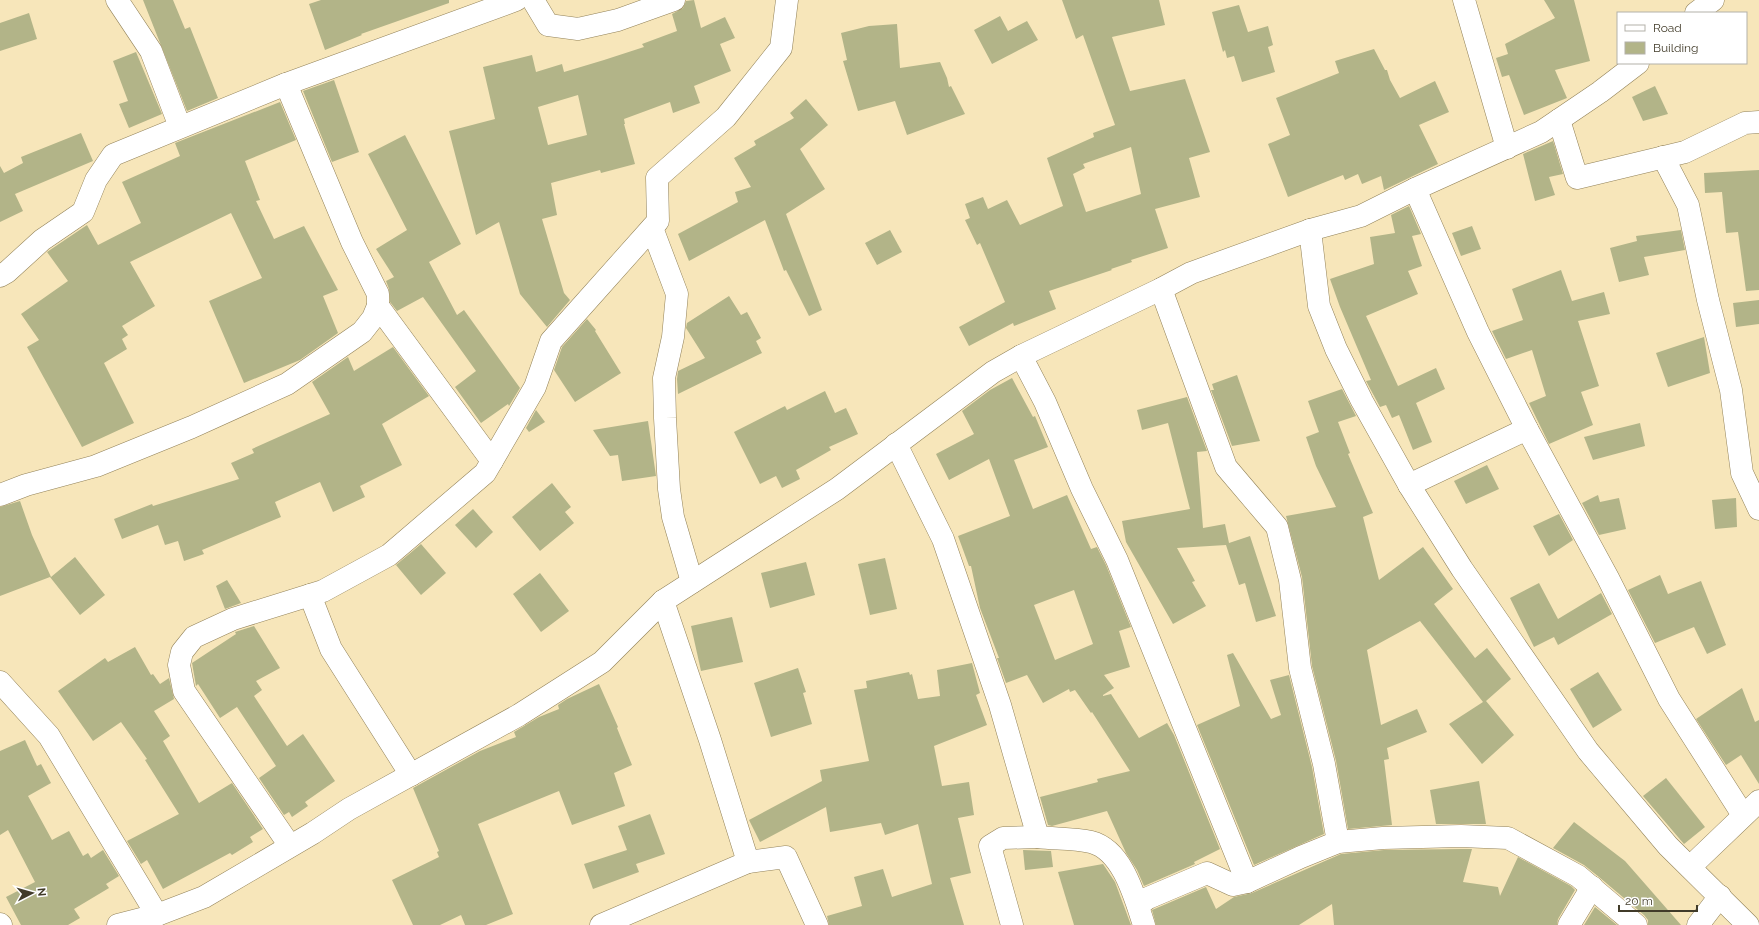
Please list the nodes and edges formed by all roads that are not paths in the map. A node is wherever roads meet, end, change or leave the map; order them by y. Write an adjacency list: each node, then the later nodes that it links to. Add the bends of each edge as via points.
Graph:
1 (117, 0): 13 (street, via 151,51)
2 (516, 0): 10 (street)
3 (533, 0): 4 (street, via 548,26 578,29 618,20)
4 (674, 0)
5 (787, 0): 17 (street, via 781,48 726,117 657,178 658,220)
6 (1464, 0): 14 (street)
7 (1714, 0): 8 (street)
8 (1697, 12)
9 (1637, 64): 11 (street)
10 (286, 84): 13 (street); 21 (street, via 352,242 378,294)
11 (1559, 120): 14 (street, via 1541,132); 15 (street, via 1577,178)
12 (1759, 122): 15 (street, via 1744,123 1685,152)
13 (180, 127): 19 (street, via 113,156 96,180 83,212 42,240)
14 (1507, 148): 16 (street)
15 (1663, 157): 28 (street, via 1688,205 1708,300 1731,390 1742,473)
16 (1415, 189): 18 (street, via 1361,216); 23 (street, via 1478,332)
17 (652, 228): 25 (street, via 551,342 535,387); 29 (street, via 677,294 673,337 664,378 665,426 673,517)
18 (1310, 230): 20 (street, via 1191,273); 26 (street, via 1319,306 1336,349 1362,401)
19 (0, 276)
20 (1161, 289): 22 (street); 37 (street, via 1226,467 1277,527 1290,580 1300,668 1324,764)
21 (378, 306): 25 (street); 27 (street, via 373,318 362,332 287,384 192,427 96,466)
22 (1021, 356): 24 (street, via 993,372); 41 (street, via 1045,402 1082,489 1117,560)
23 (1527, 429): 26 (street); 35 (street, via 1670,699)
24 (896, 444): 29 (street, via 837,489); 36 (street, via 943,539 1000,705)
25 (492, 461): 30 (street, via 485,473 389,555 323,591)
26 (1410, 485): 40 (street, via 1462,569 1588,751 1668,846)
27 (0, 495)
28 (1759, 509)
29 (692, 582): 31 (street)
30 (310, 595): 33 (street, via 331,649); 38 (street, via 233,619 194,637 182,652 179,666 184,691)
31 (663, 601): 33 (street, via 602,662 519,715); 39 (street)
32 (0, 682): 44 (street, via 49,736)
33 (411, 775): 38 (street, via 349,809)
34 (1759, 801): 35 (street)
35 (1743, 815): 40 (street)
36 (1038, 837): 45 (street, via 1092,842 1114,855); 50 (street, via 1003,838 990,846)
37 (1338, 842): 41 (street); 42 (street, via 1398,837 1508,838 1578,876)
38 (290, 846): 44 (street, via 204,897)
39 (748, 862): 48 (street); 49 (street, via 786,857)
40 (1690, 867): 43 (street)
41 (1247, 882): 45 (street, via 1233,885 1207,873 1148,898)
42 (1592, 887): 51 (street); 52 (street)
43 (1720, 896): 46 (street); 53 (street)
44 (157, 915): 47 (street)
45 (1141, 915)
46 (1751, 921)
47 (118, 925)
48 (601, 925)
49 (817, 925)
50 (1012, 925)
51 (1569, 925)
52 (1636, 925)
53 (1698, 925)

